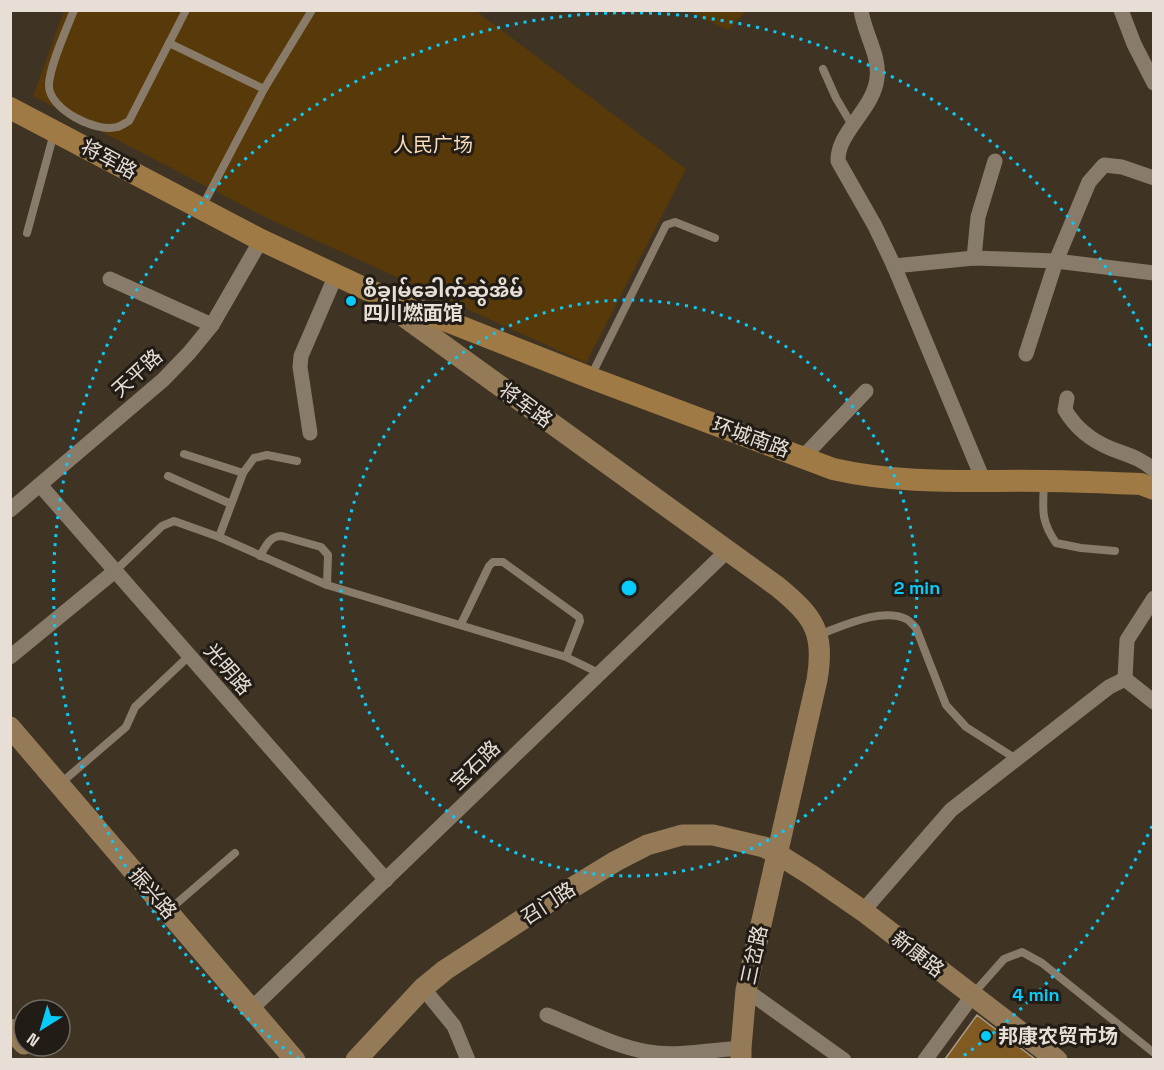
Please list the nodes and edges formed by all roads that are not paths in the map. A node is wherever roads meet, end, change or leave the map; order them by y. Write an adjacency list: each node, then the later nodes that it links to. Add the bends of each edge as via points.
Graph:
1 (74, 10): 12 (lane, via 49,85 51,96 66,112)
2 (186, 10): 6 (lane)
3 (312, 10): 9 (lane)
4 (861, 10): 11 (street, via 878,65 877,81 872,98)
5 (1121, 10): 8 (street)
6 (169, 43): 9 (lane); 12 (lane, via 129,121 115,128)
7 (823, 69): 11 (lane)
8 (1154, 83)
9 (264, 89): 15 (lane)
10 (10, 108): 12 (main road, 将军路)
11 (853, 126): 21 (street, via 838,150 838,161)
12 (70, 131): 15 (main road, 将军路); 16 (lane)
13 (995, 161): 19 (street, via 978,217)
14 (1154, 178): 20 (street, via 1104,165 1089,182)
15 (201, 208): 18 (main road, 将军路)
16 (27, 233)
17 (715, 238): 30 (lane, via 675,222 666,225)
18 (261, 240): 23 (main road, 将军路); 26 (street, 天平路)
19 (974, 258): 20 (street); 21 (street)
20 (1056, 261): 22 (street); 28 (street)
21 (894, 266): 41 (street)
22 (1154, 273)
23 (336, 275): 25 (main road, 将军路); 33 (street, via 301,356)
24 (110, 279): 26 (street)
25 (368, 290): 27 (main road, 环城南路); 29 (main road, 将军路)
26 (212, 325): 42 (street, 天平路, via 163,380)
27 (484, 336): 29 (main road, via 472,351); 30 (main road, 环城南路)
28 (1026, 354)
29 (472, 366): 47 (main road, 将军路)
30 (591, 378): 35 (main road, 环城南路)
31 (866, 391): 35 (street)
32 (1067, 398): 37 (street, via 1065,410 1072,422 1091,437 1132,455)
33 (310, 433)
34 (184, 454): 38 (lane)
35 (804, 456): 41 (main road, 环城南路, via 833,469 865,476)
36 (297, 461): 38 (lane, via 267,455 254,458)
37 (1154, 470)
38 (243, 473): 44 (lane)
39 (168, 476): 44 (lane)
40 (1044, 481): 41 (main road, 环城南路); 43 (main road, 环城南路, via 1141,484); 48 (lane, via 1045,528 1056,543)
41 (984, 482)
42 (40, 485): 45 (street, 天平路); 50 (street, 光明路)
43 (1154, 489)
44 (231, 504): 46 (lane)
45 (10, 510)
46 (219, 537): 49 (lane); 50 (lane, via 174,521 162,526)
47 (728, 550): 54 (main road, 将军路, via 795,602); 58 (street, 宝石路)
48 (1115, 551)
49 (260, 556): 51 (lane); 51 (lane, via 276,536 321,547 328,555)
50 (115, 571): 55 (street, 光明路); 56 (street)
51 (327, 585): 53 (lane)
52 (1154, 598): 59 (street, via 1127,640)
53 (461, 624): 57 (lane); 57 (lane, via 489,566 503,561 579,617)
54 (818, 635): 62 (lane, via 865,618 906,619 916,628 946,705 966,727); 65 (main road, via 821,647 817,680)
55 (189, 656): 63 (lane, via 135,707 126,727); 66 (street, 光明路)
56 (10, 657)
57 (566, 657): 58 (lane)
58 (601, 674): 66 (street, 宝石路)
59 (1125, 680): 60 (street); 62 (street, via 1109,687)
60 (1154, 702)
61 (10, 727): 63 (main road, 振兴路)
62 (1016, 759): 68 (street, via 951,810)
63 (59, 784): 67 (main road, 振兴路)
64 (235, 853): 67 (lane)
65 (777, 853): 68 (main road, 新康路); 69 (main road, 召门路, via 714,835 682,836 647,845 552,900); 70 (main road, 三岔路)
66 (386, 880): 72 (street, 宝石路)
67 (168, 910): 72 (main road, 振兴路)
68 (863, 910): 71 (main road, 新康路)
69 (423, 988): 77 (main road, 召门路); 78 (street, via 454,1026)
70 (746, 990): 75 (main road, 三岔路); 79 (street)
71 (972, 996): 74 (lane, via 1004,959 1022,952 1042,963); 80 (street); 81 (main road, 新康路)
72 (251, 1009): 76 (main road, 振兴路)
73 (547, 1015): 75 (street, via 649,1052)
74 (1154, 1053)
75 (741, 1054)
76 (295, 1059)
77 (356, 1059)
78 (468, 1059)
79 (843, 1059)
80 (925, 1059)
81 (1057, 1059)

